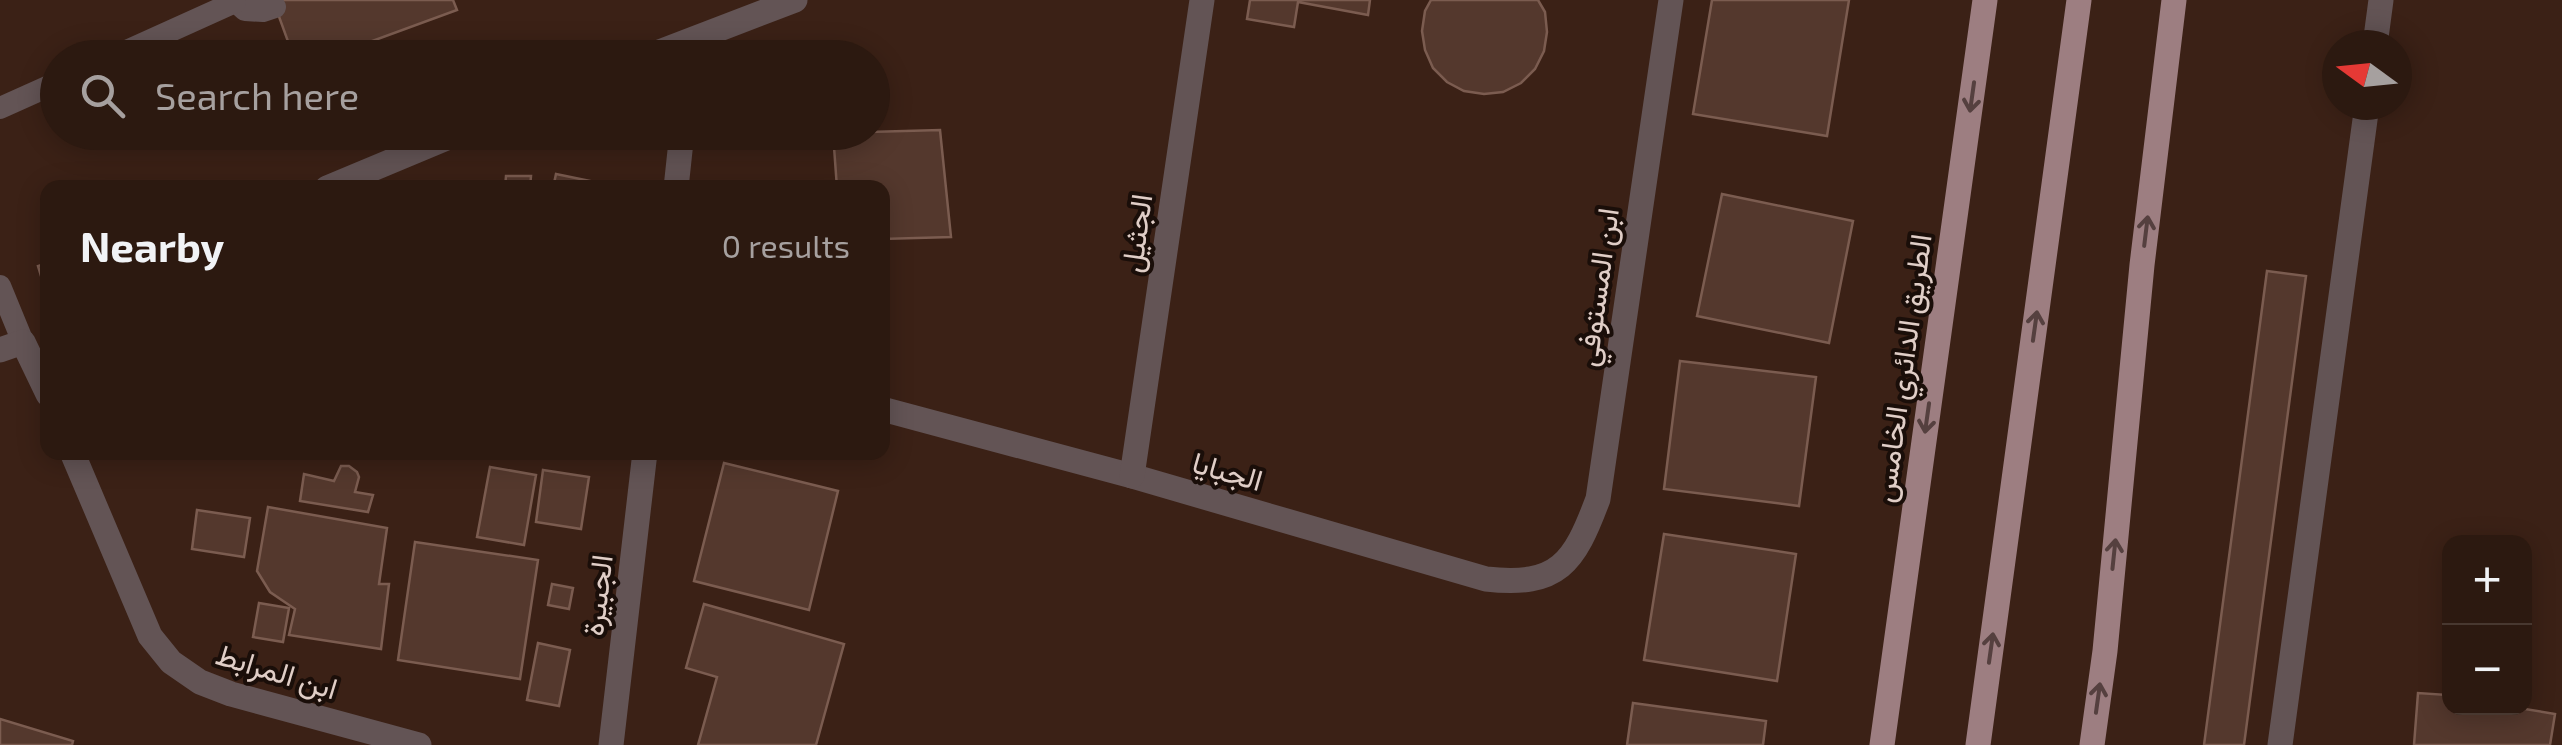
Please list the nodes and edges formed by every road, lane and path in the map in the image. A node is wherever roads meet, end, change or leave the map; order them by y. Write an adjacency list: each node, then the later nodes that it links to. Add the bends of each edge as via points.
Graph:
1 (795, 0): 12 (street)
2 (1202, 0): 26 (street, الجثيل)
3 (1671, 0): 27 (street, ابن المستوفي, via 1598,499 1583,539)
4 (1986, 0): 28 (main road, الطريق الدائري الخامس, one-way to 28)
5 (2079, 0): 33 (main road, one-way to 5)
6 (2174, 0): 34 (main road, one-way to 6)
7 (2381, 0): 10 (street)
8 (235, 1): 9 (lane, via 244,10); 11 (lane)
9 (276, 7)
10 (2377, 30)
11 (150, 40)
12 (709, 40)
13 (40, 90): 14 (lane)
14 (0, 108)
15 (2365, 120): 35 (street)
16 (418, 150): 18 (street)
17 (680, 150): 19 (street)
18 (346, 180)
19 (677, 180)
20 (0, 286): 21 (lane)
21 (26, 351): 22 (street)
22 (40, 378)
23 (890, 410): 26 (street, الجبايا)
24 (75, 460): 29 (street, ابن المرابط, via 150,636 171,662 231,694)
25 (644, 460): 30 (street, الجبيرة)
26 (1132, 476): 27 (street, الجبايا, via 1486,579 1523,583)
27 (1555, 572)
28 (1890, 687): 31 (street); 32 (main road, الطريق الدائري الخامس)
29 (419, 745)
30 (612, 745)
31 (1874, 745)
32 (1882, 745)
33 (1978, 745)
34 (2092, 745)
35 (2280, 745)

